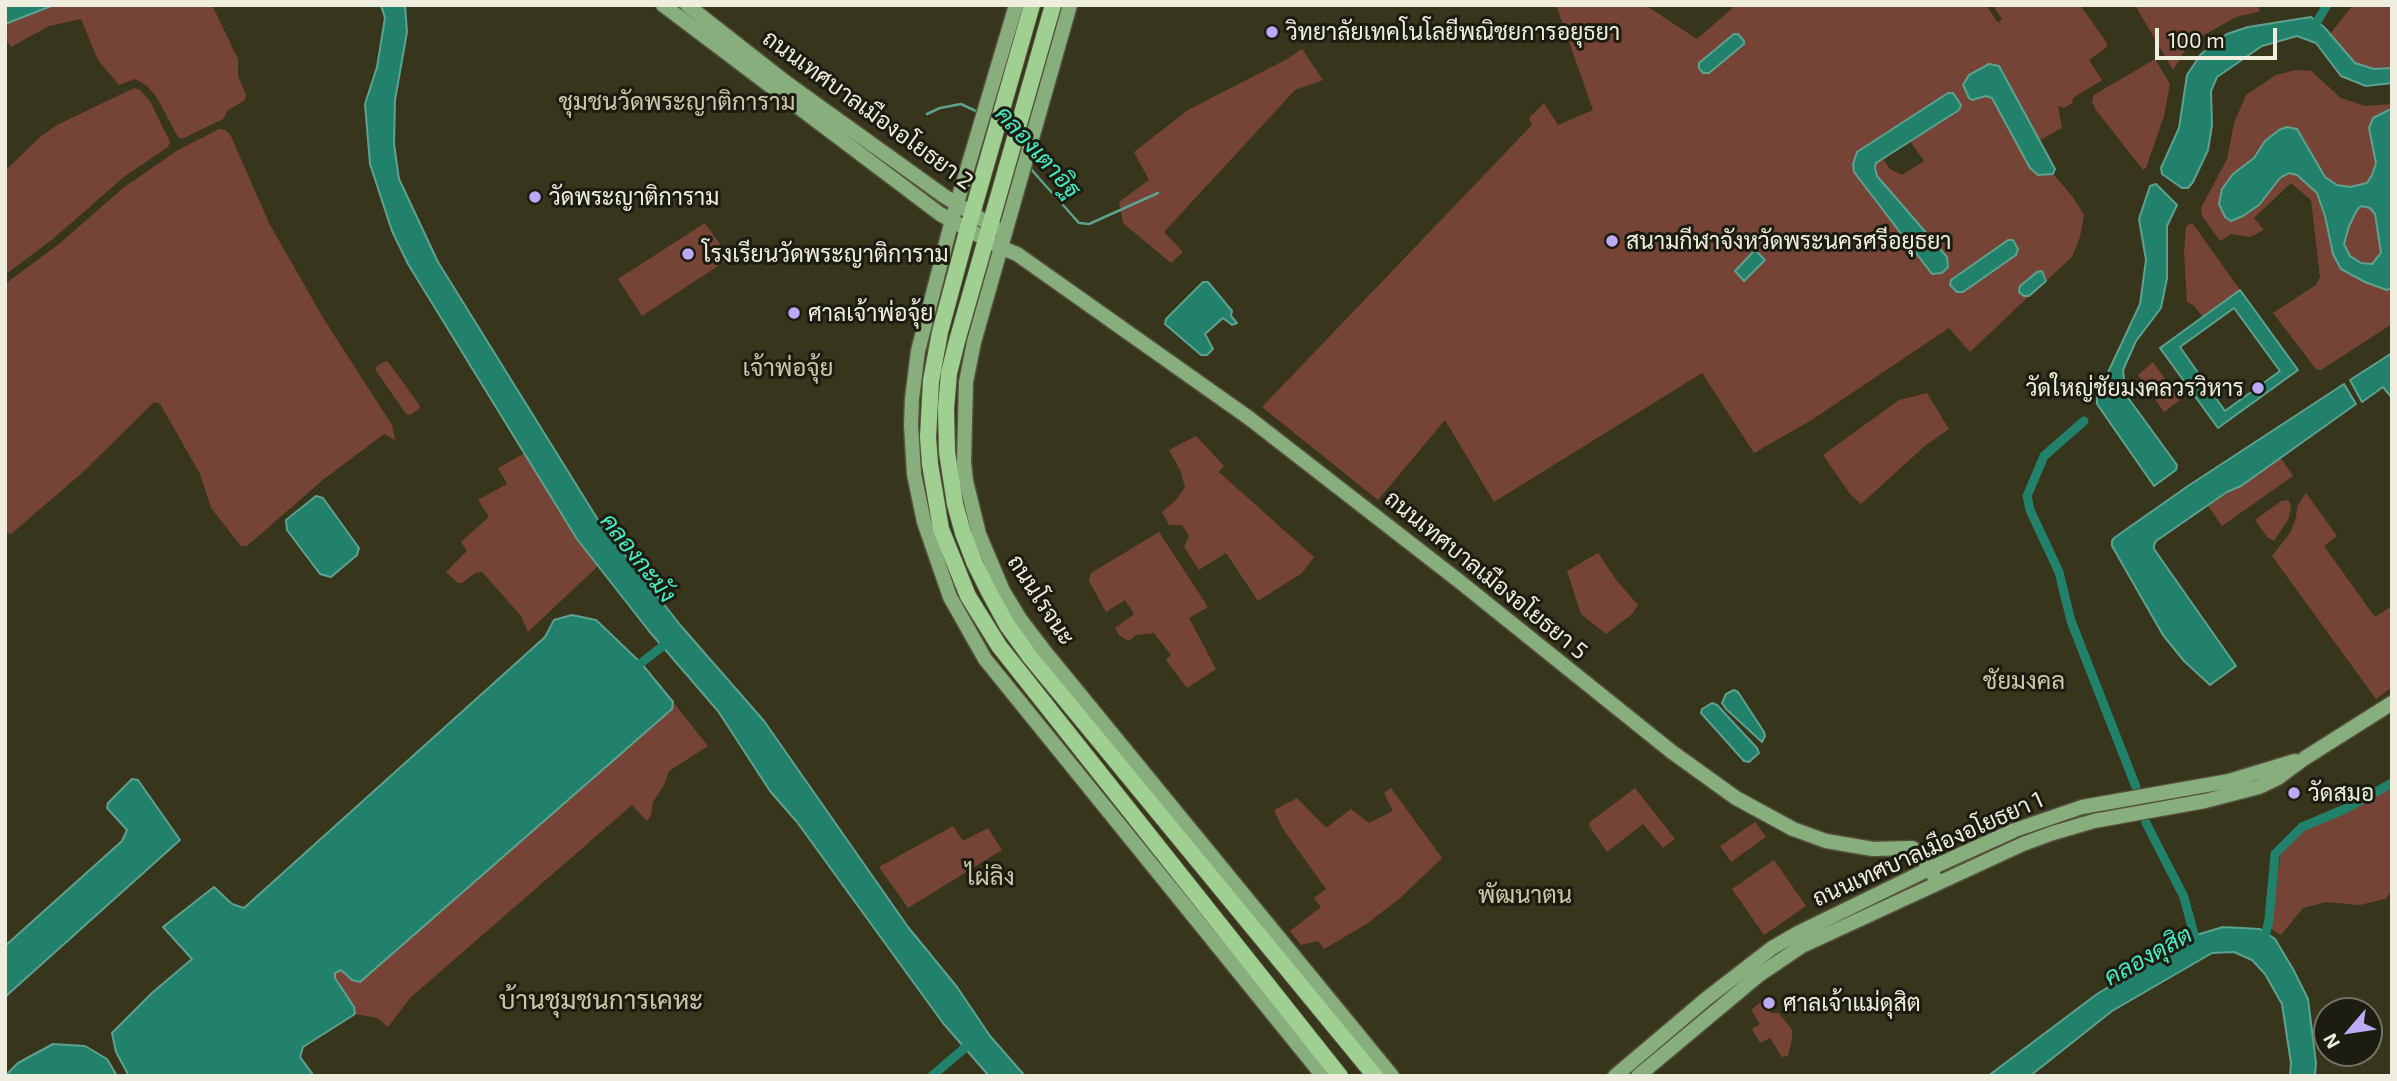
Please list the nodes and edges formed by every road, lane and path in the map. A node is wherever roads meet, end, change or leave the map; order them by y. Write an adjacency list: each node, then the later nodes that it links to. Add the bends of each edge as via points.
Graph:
1 (663, 5): 8 (main road, ถนนเทศบาลเมืองอโยธยา 2)
2 (687, 5): 7 (main road, ถนนเทศบาลเมืองอโยธยา 2, via 788,84)
3 (1016, 5): 7 (main road, via 981,127)
4 (1032, 5): 7 (main road, via 993,140)
5 (1053, 5): 10 (main road, ถนนโรจนะ)
6 (1070, 5): 11 (main road, ถนนโรจนะ)
7 (965, 208): 8 (main road); 9 (main road); 10 (main road, ถนนเทศบาลเมืองอโยธยา 2)
8 (952, 220): 9 (main road, ถนนเทศบาลเมืองอโยธยา 2); 20 (main road, via 918,351 911,425 919,503 950,597 994,671)
9 (968, 228): 10 (main road, ถนนเทศบาลเมืองอโยธยา 2); 15 (main road, via 931,381 930,464 942,529 968,596 999,646)
10 (989, 232): 11 (main road, ถนนเทศบาลเมืองอโยธยา 5); 14 (main road, ถนนโรจนะ, via 946,396 948,465 963,533 1007,625)
11 (1003, 241): 16 (main road, ถนนเทศบาลเมืองอโยธยา 5, via 1249,418 1736,798 1826,842 1872,849 1912,848); 18 (main road, ถนนโรจนะ, via 974,342 964,404 966,481 986,555 1003,591 1039,644)
12 (2392, 703): 13 (main road, ถนนเทศบาลเมืองอโยธยา 1)
13 (2305, 758): 16 (main road, ถนนเทศบาลเมืองอโยธยา 1, via 2229,781 2082,807 2015,830); 17 (main road, ถนนเทศบาลเมืองอโยธยา 1, via 2259,788 2053,833)
14 (1166, 820): 15 (main road); 18 (main road, ถนนโรจนะ)
15 (1149, 834): 21 (main road)
16 (1931, 868): 17 (main road, ถนนเทศบาลเมืองอโยธยา 5); 25 (main road, ถนนเทศบาลเมืองอโยธยา 1, via 1772,948)
17 (1938, 883): 26 (main road, ถนนเทศบาลเมืองอโยธยา 1, via 1781,959)
18 (1267, 932): 19 (main road, ถนนโรจนะ); 24 (main road, ถนนโรจนะ)
19 (1308, 992): 22 (main road, via 1323,1021); 23 (main road, ถนนโรจนะ)
20 (1323, 1076)
21 (1340, 1076)
22 (1364, 1076)
23 (1375, 1076)
24 (1392, 1076)
25 (1615, 1076)
26 (1638, 1076)

